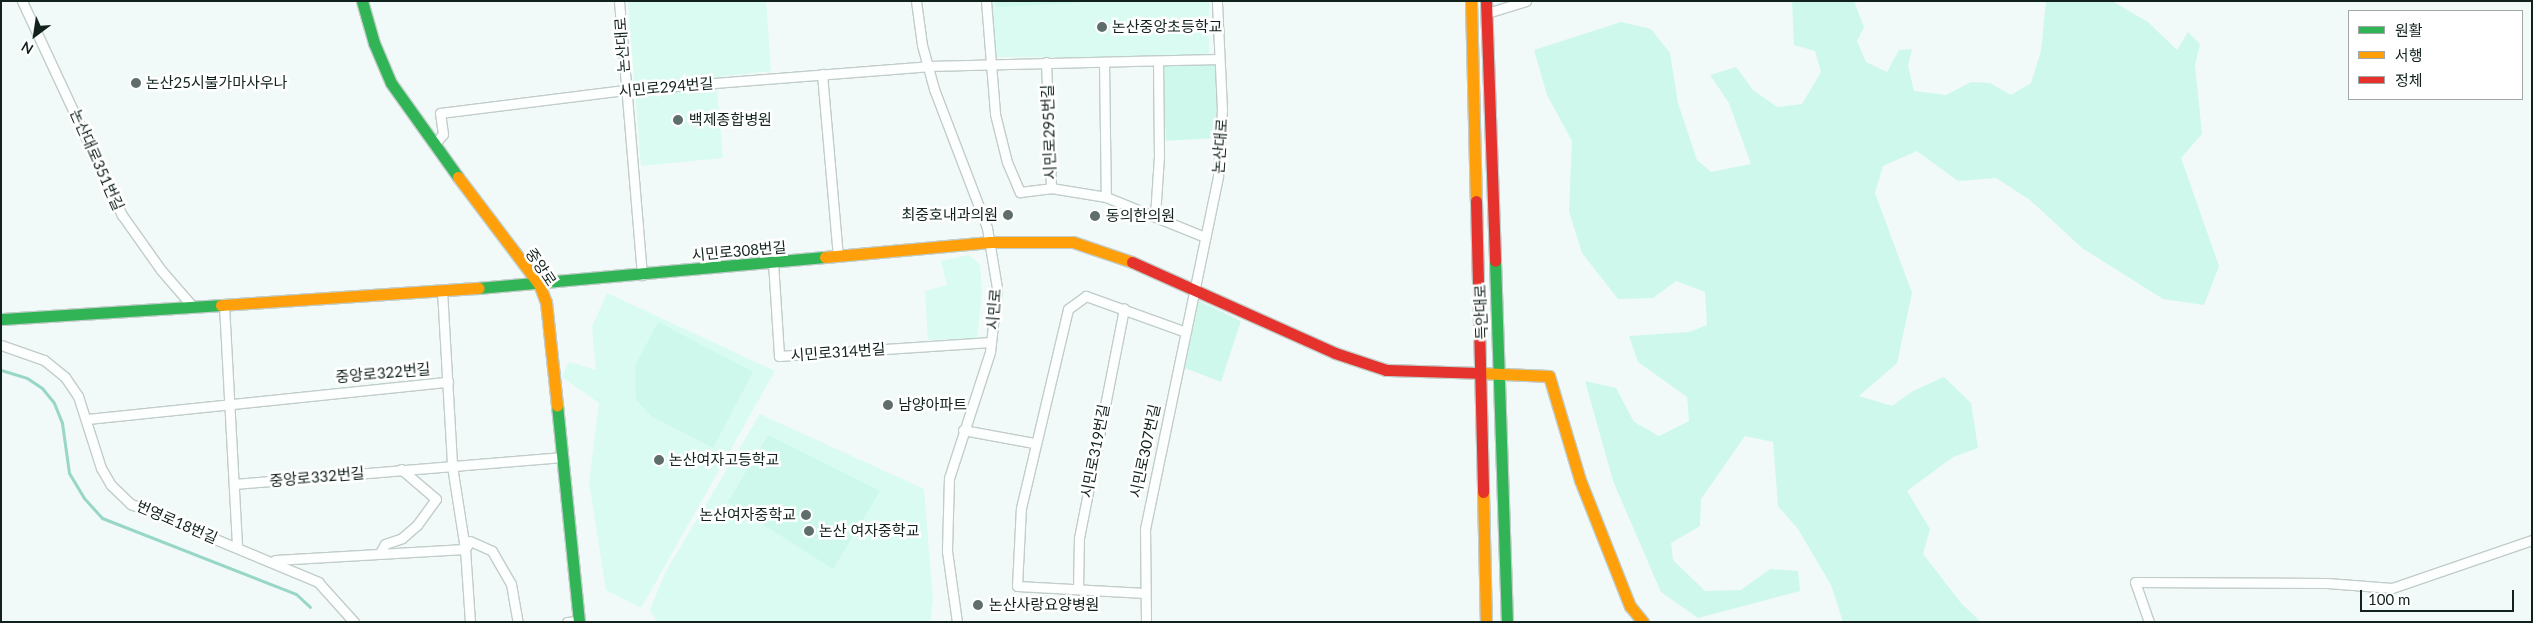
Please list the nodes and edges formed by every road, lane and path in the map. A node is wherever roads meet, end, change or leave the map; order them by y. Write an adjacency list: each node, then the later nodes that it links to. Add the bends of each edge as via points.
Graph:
1 (22, 1): 31 (street, 논산대로351번길, via 122,215 161,270)
2 (362, 1): 18 (street, 중앙로, via 374,43 391,82)
3 (618, 1): 17 (street, 논산대로)
4 (916, 1): 15 (street, 시민로)
5 (986, 1): 14 (street, 시민로295번길)
6 (1217, 1): 10 (street, 논산대로)
7 (1471, 1): 37 (street, 득안대로)
8 (1526, 1): 9 (street)
9 (1487, 7): 38 (street, 득안대로)
10 (1219, 59): 13 (street, 시민로295번길); 22 (street, 논산대로, via 1221,152)
11 (1046, 62): 12 (street, 시민로295번길); 14 (street, 시민로295번길); 19 (street, 시민로295번길)
12 (1104, 62): 13 (street, 시민로295번길); 20 (street)
13 (1158, 62): 21 (street, via 1159,156)
14 (992, 64): 15 (street, 시민로295번길); 19 (street, 시민로295번길, via 995,114 1006,162 1020,192)
15 (928, 66): 16 (street, 시민로294번길); 23 (street, 시민로, via 951,139)
16 (822, 74): 17 (street, 시민로294번길); 24 (street)
17 (625, 90): 18 (street, 시민로294번길, via 440,113 443,134); 26 (street)
18 (434, 145): 27 (street, 중앙로)
19 (1051, 188): 20 (street)
20 (1106, 197): 21 (street)
21 (1155, 216): 22 (street)
22 (1205, 237): 28 (street, 논산대로)
23 (990, 242): 24 (street, 시민로308번길); 28 (street, via 1073,242 1118,256); 35 (street, 시민로, via 997,288)
24 (838, 256): 25 (street, 시민로308번길)
25 (772, 262): 26 (street, 시민로308번길); 35 (street, 시민로314번길, via 779,356)
26 (642, 274): 27 (street, 시민로308번길)
27 (538, 284): 29 (street); 44 (street, 중앙로, via 546,302)
28 (1194, 289): 34 (street, 시민로307번길); 37 (street, via 1335,353 1386,370)
29 (442, 290): 30 (street); 39 (street, 중앙로322번길)
30 (224, 305): 31 (street); 40 (street)
31 (193, 307): 33 (street)
32 (1124, 308): 34 (street); 43 (street, via 1086,296 1068,309); 53 (street, 시민로319번길, via 1079,538)
33 (1, 319)
34 (1186, 332): 54 (street, 시민로307번길, via 1145,529)
35 (992, 342): 42 (street, 시민로)
36 (1, 345): 41 (street, 번영로18번길, via 44,360 65,378 78,396)
37 (1478, 372): 38 (street); 62 (street, 득안대로)
38 (1498, 374): 63 (street, 득안대로); 64 (street, via 1549,376 1580,480 1630,606)
39 (448, 382): 40 (street, 중앙로322번길); 45 (street)
40 (230, 402): 41 (street, 중앙로322번길); 47 (street)
41 (87, 419): 49 (street, 번영로18번길, via 101,468 111,485 130,504)
42 (963, 430): 43 (street); 60 (street, 시민로, via 949,478 947,511 947,551)
43 (1034, 442): 53 (street, via 1021,508 1017,586)
44 (564, 457): 45 (street, 중앙로332번길); 55 (street, 중앙로)
45 (452, 466): 46 (street, 중앙로332번길); 50 (street)
46 (401, 469): 47 (street, 중앙로332번길); 51 (street, via 436,499 417,525 402,538 385,544)
47 (234, 484): 49 (street)
48 (2532, 540): 65 (street, via 2392,588 2327,582 2135,582)
49 (237, 547): 52 (street, 번영로18번길)
50 (464, 549): 51 (street); 57 (street); 58 (street, via 470,540 492,552 510,584)
51 (380, 553): 52 (street)
52 (272, 560): 56 (street, 번영로18번길, via 318,582)
53 (1078, 589): 54 (street)
54 (1145, 594): 61 (street, 시민로307번길)
55 (579, 621): 59 (street)
56 (354, 622)
57 (470, 622)
58 (518, 622)
59 (567, 622)
60 (957, 622)
61 (1146, 622)
62 (1486, 622)
63 (1507, 622)
64 (1642, 622)
65 (2149, 622)

